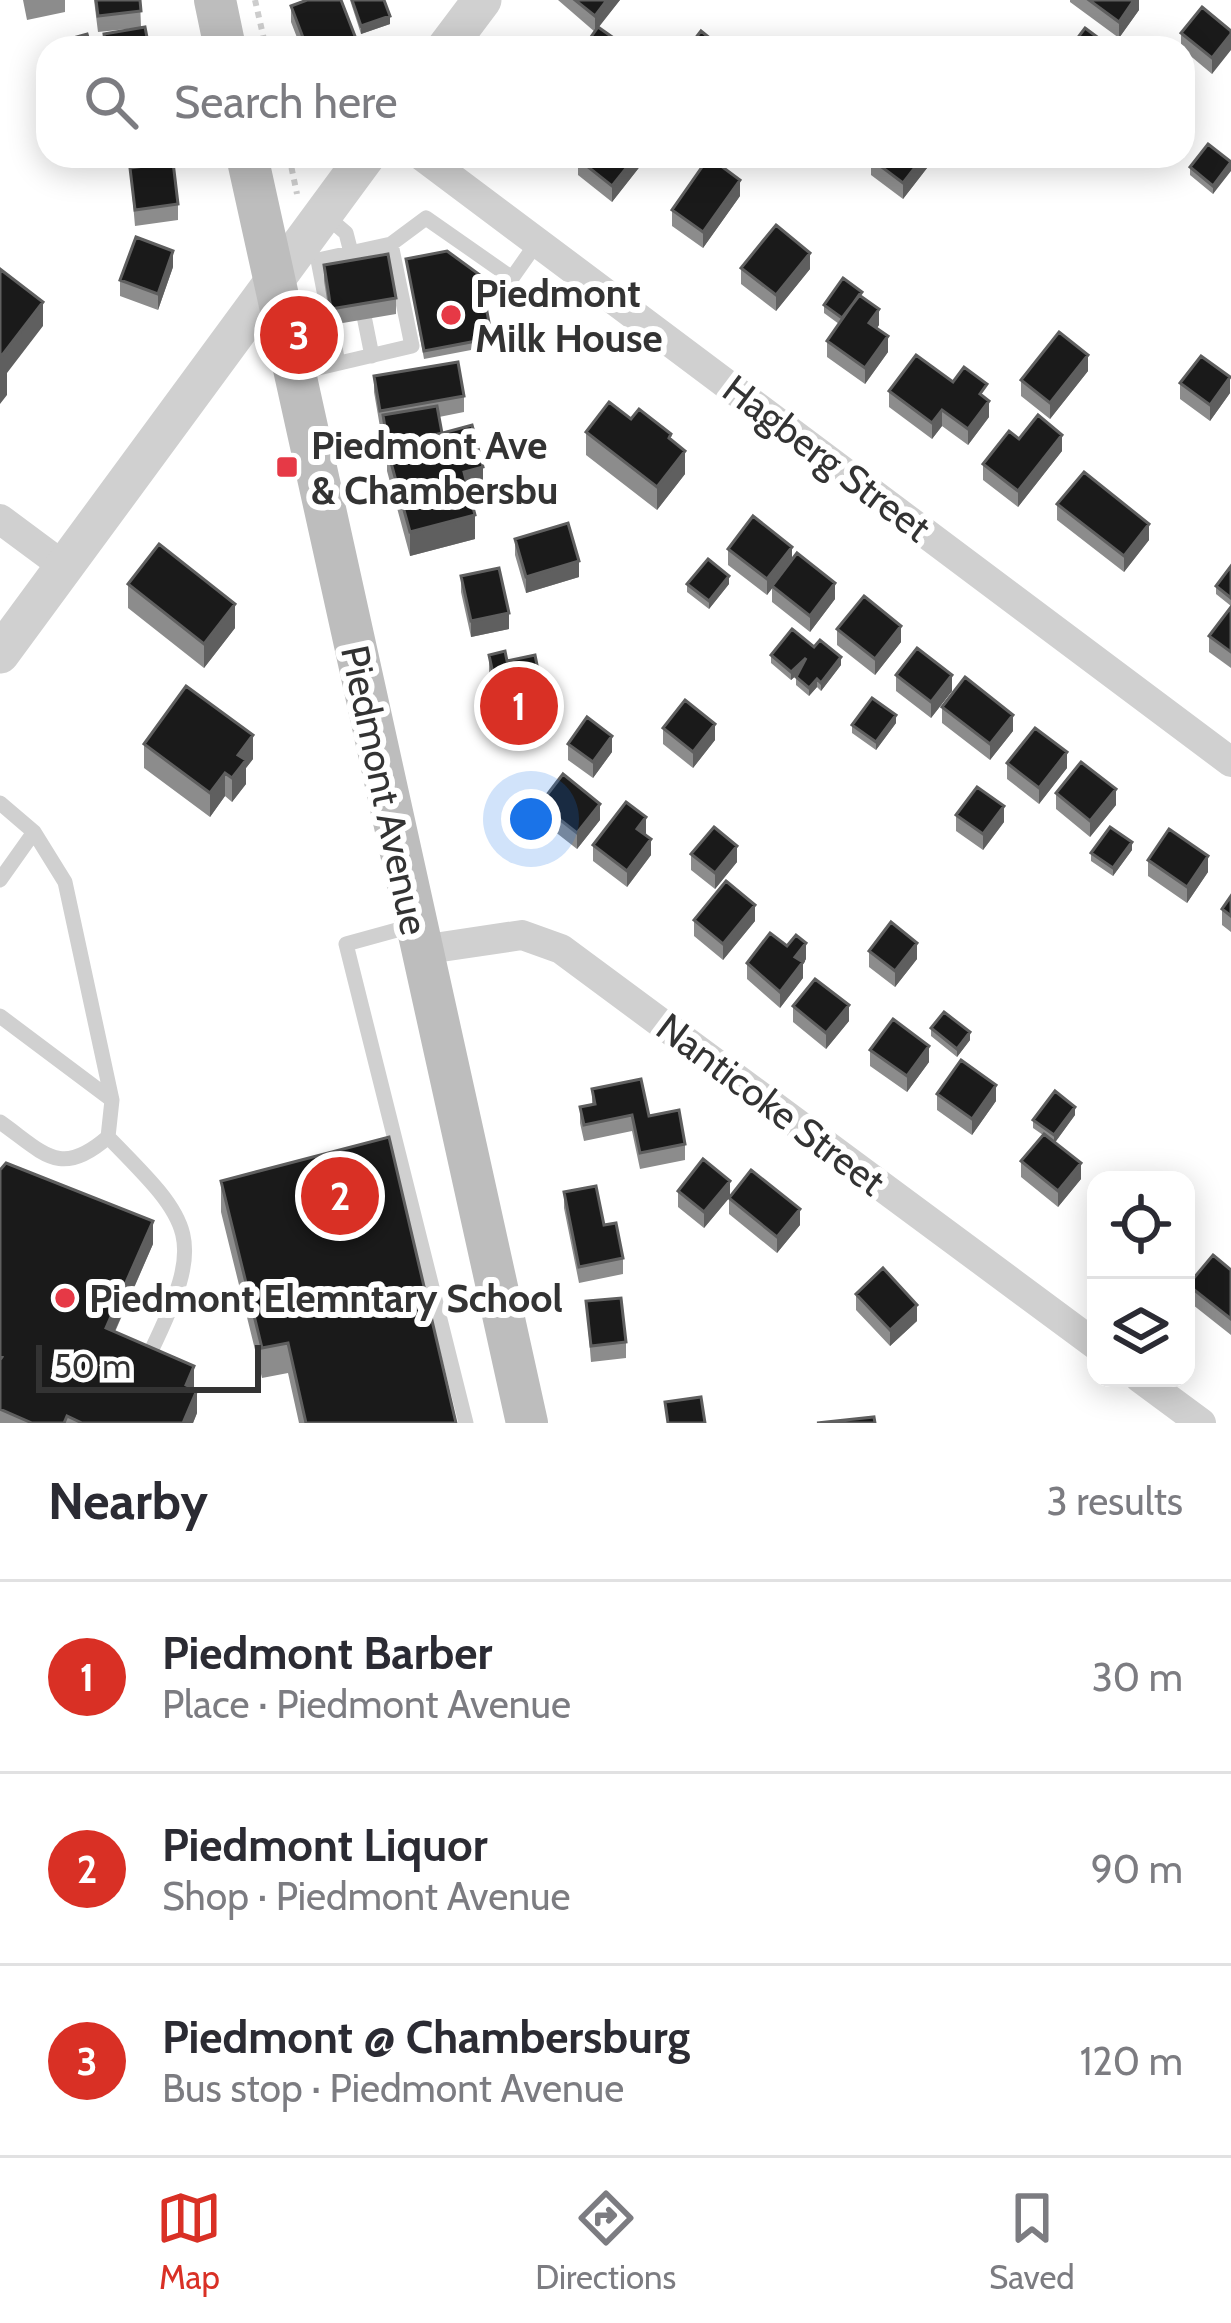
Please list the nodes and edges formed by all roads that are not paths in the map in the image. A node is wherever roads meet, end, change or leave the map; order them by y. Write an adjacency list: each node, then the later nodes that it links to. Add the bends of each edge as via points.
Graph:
1 (214, 0): 3 (main road)
2 (482, 0): 4 (street)
3 (222, 36)
4 (455, 36)
5 (250, 168): 13 (main road, Piedmont Avenue)
6 (357, 168): 8 (street)
7 (438, 168): 9 (street, Hagberg Street)
8 (324, 214): 11 (lane, via 346,233); 13 (street)
9 (538, 242): 10 (lane, via 512,278 426,218); 21 (street, Hagberg Street)
10 (392, 244): 11 (lane); 15 (lane, via 412,346)
11 (351, 253): 12 (lane); 16 (lane, via 318,260)
12 (356, 277)
13 (274, 284): 17 (main road, Piedmont Avenue); 19 (street)
14 (364, 316): 15 (lane)
15 (372, 356): 16 (lane)
16 (338, 363): 17 (lane)
17 (294, 374): 25 (main road, Piedmont Avenue)
18 (0, 519): 19 (street)
19 (66, 568): 20 (street)
20 (0, 654)
21 (1231, 762)
22 (0, 803): 23 (lane)
23 (34, 832): 24 (lane); 27 (lane, via 65,882)
24 (0, 880)
25 (418, 938): 30 (street, Nanticoke Street, via 522,935 561,949); 33 (lane, via 346,944); 34 (main road, Piedmont Avenue)
26 (0, 1016): 27 (lane)
27 (112, 1100): 29 (lane)
28 (0, 1122): 29 (lane, via 53,1160 87,1155)
29 (108, 1137): 31 (lane, via 164,1193 182,1226 182,1287)
30 (1087, 1338)
31 (151, 1351)
32 (1152, 1387): 35 (street)
33 (466, 1423)
34 (527, 1423)
35 (1201, 1423)

